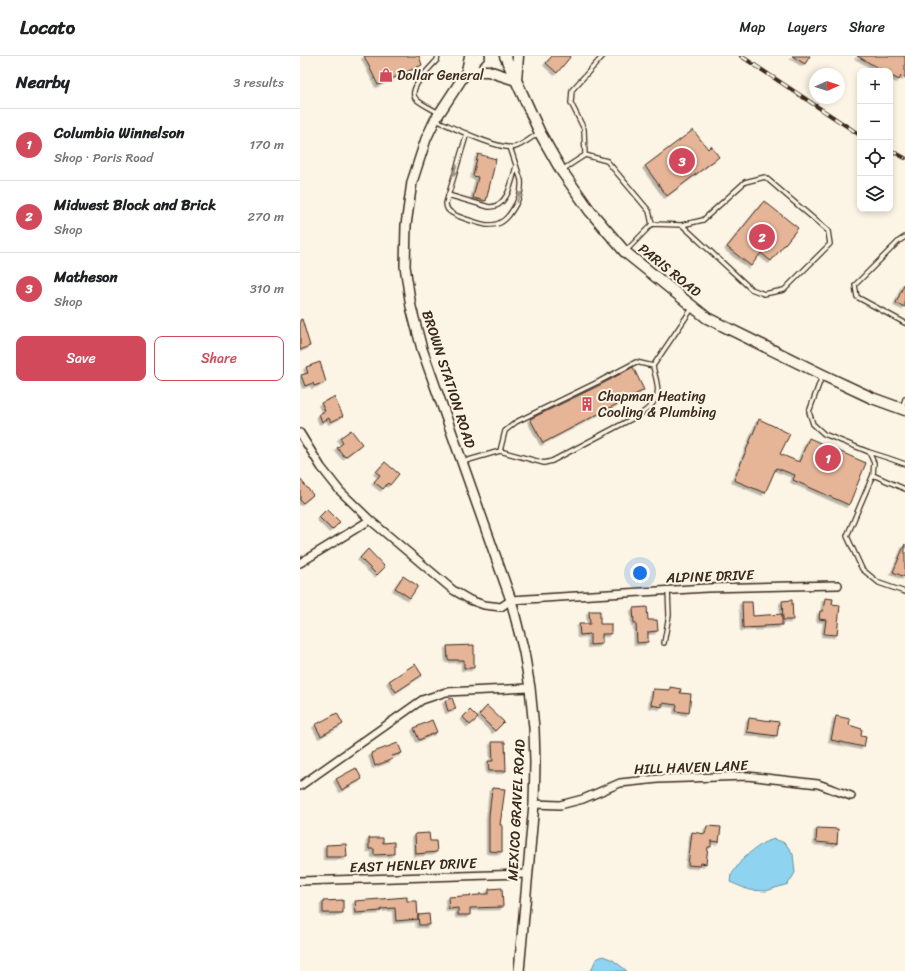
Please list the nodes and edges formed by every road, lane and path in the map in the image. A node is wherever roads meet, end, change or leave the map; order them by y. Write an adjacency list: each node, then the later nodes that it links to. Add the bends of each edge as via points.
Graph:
1 (438, 56): 9 (lane, via 413,93 416,100)
2 (470, 56): 7 (main road)
3 (480, 56): 7 (street, BROWN STATION ROAD)
4 (505, 56): 8 (main road, PARIS ROAD)
5 (518, 56): 8 (main road)
6 (602, 56): 13 (lane, via 572,90 571,103 584,129)
7 (468, 71): 8 (main road, via 488,71); 9 (street, BROWN STATION ROAD)
8 (516, 80): 11 (main road, PARIS ROAD)
9 (438, 117): 10 (lane); 29 (street, BROWN STATION ROAD, via 426,139 412,182 404,266 422,349)
10 (467, 133): 12 (lane, via 493,144); 16 (lane, one-way to 16)
11 (540, 133): 12 (lane, via 516,147); 15 (main road, PARIS ROAD)
12 (510, 147): 14 (lane)
13 (585, 155): 15 (lane); 17 (lane, via 607,161 649,212)
14 (516, 166): 16 (lane, via 505,198 496,206 489,207); 16 (lane, one-way to 14, via 446,207 451,213 487,224 497,224 513,210 520,195 522,186)
15 (561, 170): 20 (main road, PARIS ROAD, via 590,211)
16 (448, 195)
17 (652, 224): 18 (lane); 20 (lane)
18 (682, 225): 18 (lane, via 703,220 745,182 765,177 828,231 830,244 784,290 764,294 751,289)
19 (905, 237): 22 (lane, via 855,285 857,297)
20 (625, 252): 21 (main road, PARIS ROAD)
21 (693, 306): 23 (lane); 24 (main road, PARIS ROAD, via 707,318)
22 (905, 323)
23 (653, 366): 27 (lane, via 636,362 516,422 505,431); 27 (lane, via 658,389 656,400 636,417 552,461 544,463)
24 (822, 375): 25 (main road, PARIS ROAD, via 872,398); 28 (lane, via 809,412 813,424 824,434)
25 (904, 406)
26 (300, 433): 33 (street, via 321,467 340,491)
27 (500, 451): 29 (lane)
28 (869, 452): 30 (lane); 31 (lane, via 874,463)
29 (462, 462): 38 (street, BROWN STATION ROAD)
30 (905, 464)
31 (873, 475): 32 (lane); 37 (lane, via 847,536 862,569 879,583)
32 (905, 489)
33 (370, 520): 34 (street); 38 (street, via 453,590 470,600 484,606 501,607)
34 (300, 563)
35 (838, 585): 36 (street, ALPINE DRIVE)
36 (668, 590): 38 (street, ALPINE DRIVE); 39 (lane, via 669,615)
37 (905, 592)
38 (511, 600): 40 (street, MEXICO GRAVEL ROAD)
39 (664, 643)
40 (530, 688): 41 (street, via 446,692 422,700); 43 (street, MEXICO GRAVEL ROAD, via 534,728)
41 (300, 786)
42 (851, 796): 43 (street, HILL HAVEN LANE, via 818,784 747,776 658,779 620,784 560,805)
43 (534, 804): 44 (street, MEXICO GRAVEL ROAD)
44 (527, 874): 45 (street, EAST HENLEY DRIVE); 46 (street, MEXICO GRAVEL ROAD)
45 (300, 881)
46 (519, 971)

